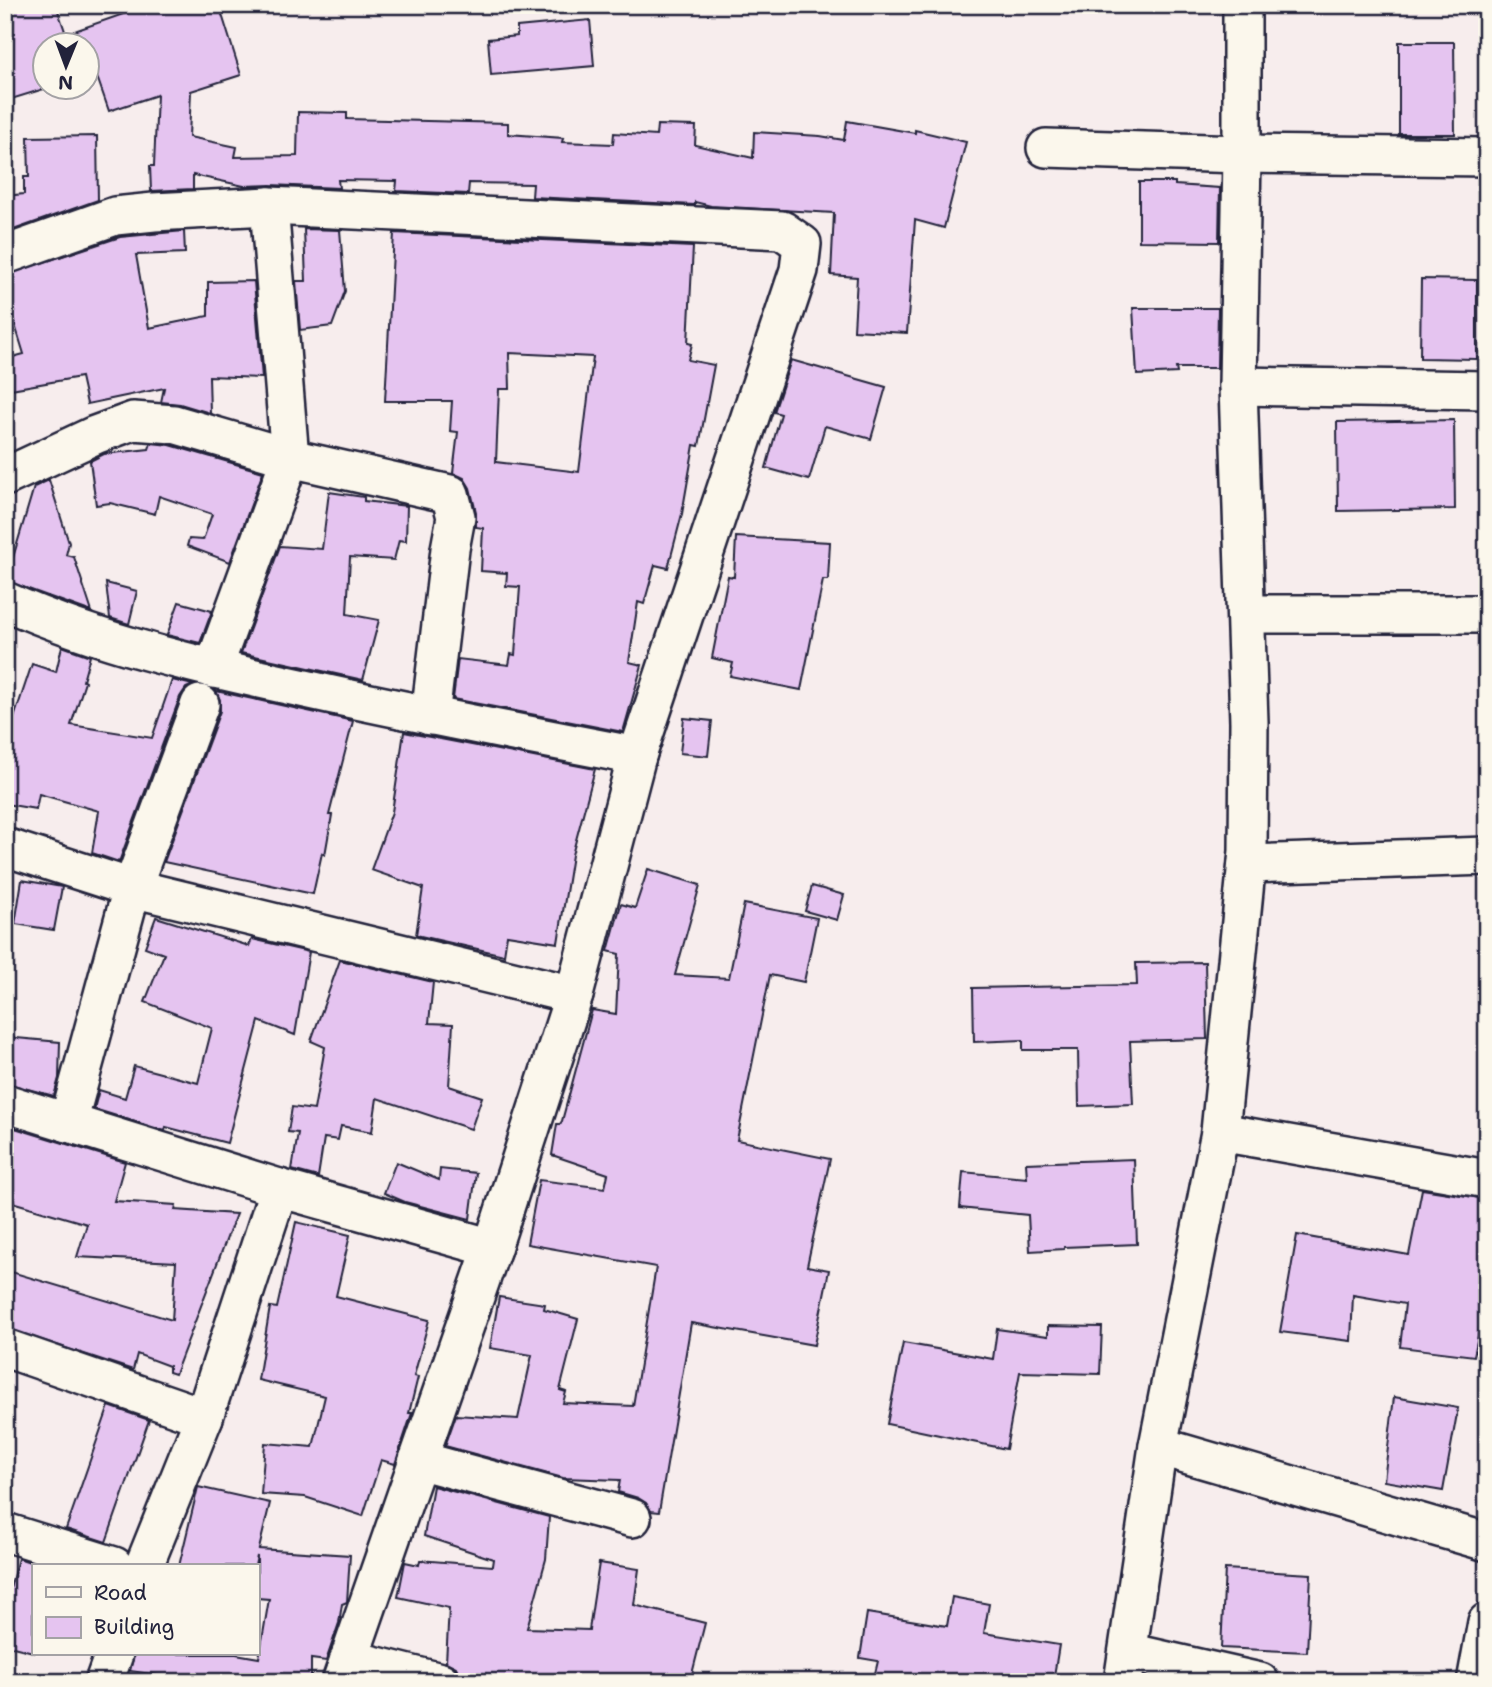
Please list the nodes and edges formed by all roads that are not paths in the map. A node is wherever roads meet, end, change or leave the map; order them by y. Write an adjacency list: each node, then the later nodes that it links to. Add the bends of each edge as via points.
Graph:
1 (1242, 5): 3 (street)
2 (1046, 148): 3 (street)
3 (1242, 154): 4 (street); 7 (street)
4 (1487, 157)
5 (269, 206): 6 (street, via 115,216); 9 (street); 17 (street, via 782,230 802,244 799,270)
6 (5, 256)
7 (1238, 386): 8 (street); 12 (street)
8 (1487, 390)
9 (290, 458): 10 (street, via 174,424 133,421); 14 (street); 16 (street, via 450,494 456,517)
10 (5, 477)
11 (5, 601): 14 (street, via 48,620)
12 (1246, 614): 13 (street); 20 (street, via 1250,722)
13 (1487, 614)
14 (213, 669): 16 (street)
15 (200, 704): 21 (street)
16 (430, 716): 17 (street)
17 (637, 757): 22 (street)
18 (5, 847): 21 (street)
19 (1487, 856): 20 (street)
20 (1247, 864): 25 (street)
21 (132, 888): 22 (street); 24 (street)
22 (574, 995): 28 (street)
23 (5, 1103): 24 (street)
24 (68, 1123): 27 (street)
25 (1220, 1132): 26 (street); 31 (street)
26 (1487, 1179)
27 (279, 1188): 28 (street); 30 (street)
28 (492, 1248): 32 (street)
29 (5, 1348): 30 (street)
30 (204, 1417): 37 (street)
31 (1158, 1446): 35 (street); 40 (street)
32 (418, 1461): 33 (street); 41 (street)
33 (632, 1518)
34 (5, 1532): 36 (street)
35 (1487, 1542)
36 (108, 1564)
37 (145, 1564)
38 (1487, 1622): 45 (street)
39 (113, 1656): 42 (street)
40 (1126, 1667): 44 (street)
41 (345, 1670): 43 (street)
42 (104, 1682)
43 (441, 1682)
44 (1260, 1682)
45 (1476, 1682)

